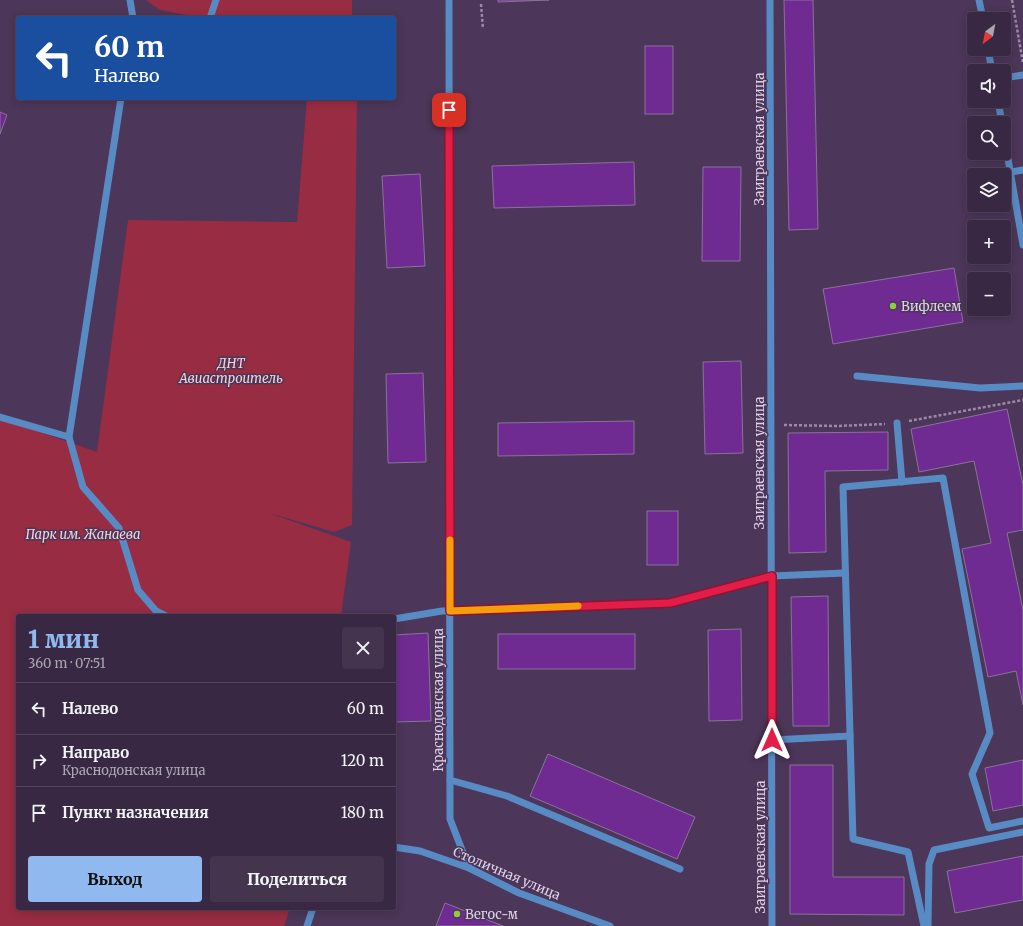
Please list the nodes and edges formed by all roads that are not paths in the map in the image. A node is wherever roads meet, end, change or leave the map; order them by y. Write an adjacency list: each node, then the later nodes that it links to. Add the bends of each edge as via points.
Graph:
1 (130, 0): 7 (street)
2 (216, 0): 8 (street)
3 (449, 0): 23 (street, Краснодонская улица)
4 (770, 0): 22 (street, Заиграевская улица)
5 (979, 0): 6 (street)
6 (982, 12)
7 (133, 16)
8 (211, 16)
9 (1023, 75): 10 (street)
10 (1011, 77)
11 (121, 100): 19 (street)
12 (1023, 170): 13 (street)
13 (1011, 172): 14 (street)
14 (1023, 245)
15 (857, 376): 16 (street, via 980,388)
16 (1023, 386)
17 (0, 417): 19 (street)
18 (897, 423): 20 (street)
19 (69, 436): 24 (street, via 83,487 119,528 138,590 156,611)
20 (902, 482): 21 (street, via 843,487); 29 (street, via 943,478 990,733 972,774 989,828)
21 (845, 573): 22 (street); 26 (street)
22 (772, 576): 23 (street, via 670,603); 27 (street, Заиграевская улица)
23 (450, 611): 25 (street); 28 (street, Краснодонская улица)
24 (162, 614)
25 (396, 619)
26 (850, 736): 27 (street); 38 (street, via 853,839 908,852)
27 (772, 740): 37 (street, Заиграевская улица)
28 (450, 780): 32 (street, Краснодонская улица, via 450,819); 33 (street, via 507,796)
29 (1023, 821)
30 (1023, 832): 39 (street, via 934,850 929,864)
31 (396, 847): 32 (street, Столичная улица, via 420,851)
32 (469, 868): 36 (street, Столичная улица, via 519,893)
33 (680, 869)
34 (312, 910): 35 (street)
35 (307, 926)
36 (610, 926)
37 (772, 926)
38 (924, 926)
39 (928, 926)

